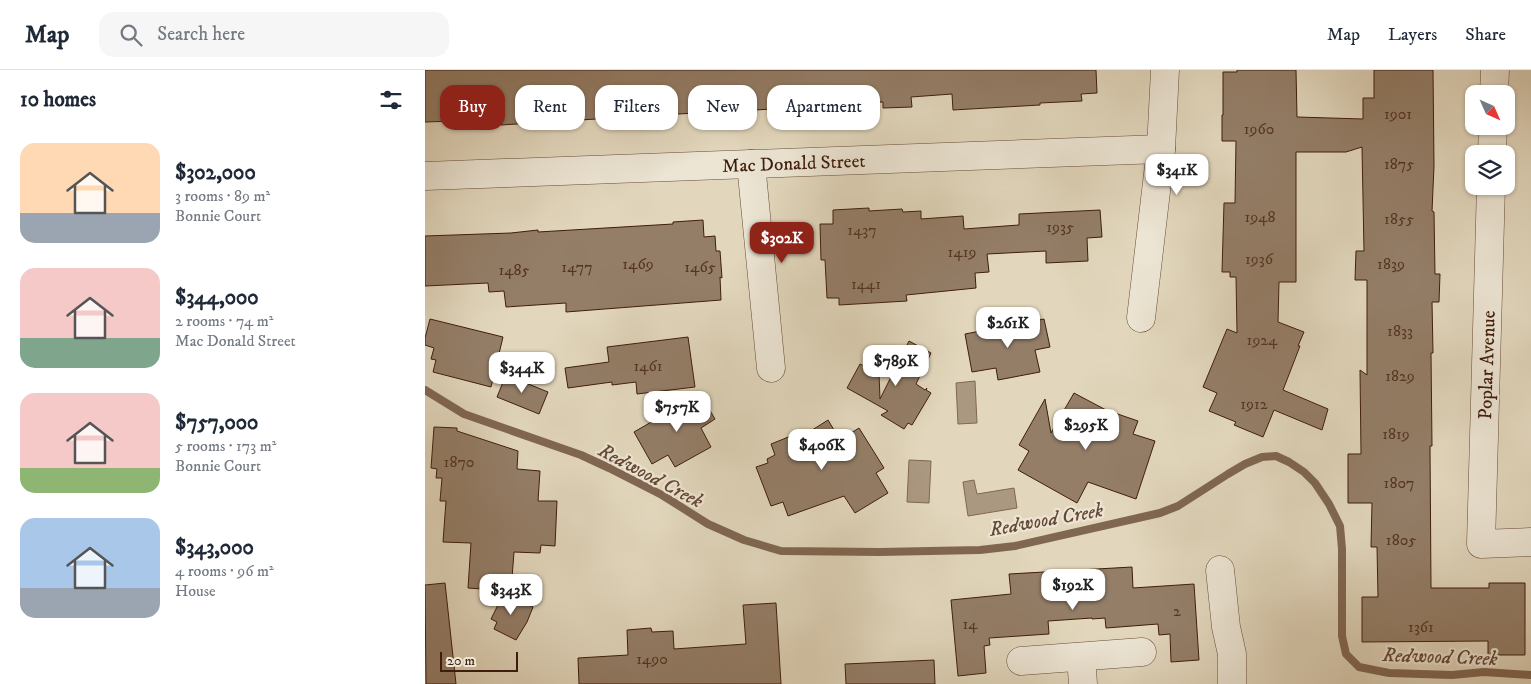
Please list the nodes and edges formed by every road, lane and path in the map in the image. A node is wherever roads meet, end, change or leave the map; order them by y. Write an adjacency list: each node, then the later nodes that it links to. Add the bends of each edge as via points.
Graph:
1 (1165, 70): 4 (street)
2 (1495, 70): 3 (street)
3 (1494, 85)
4 (1161, 149): 5 (street, Mac Donald Street); 8 (street)
5 (751, 164): 6 (street, Mac Donald Street); 9 (street)
6 (425, 176)
7 (1491, 195): 10 (street, Poplar Avenue, via 1481,544)
8 (1141, 318)
9 (771, 368)
10 (1531, 542)
11 (1220, 570): 16 (street, via 1232,654)
12 (1142, 652): 13 (street)
13 (1081, 657): 14 (street); 15 (street)
14 (1021, 661)
15 (1083, 684)
16 (1231, 684)

